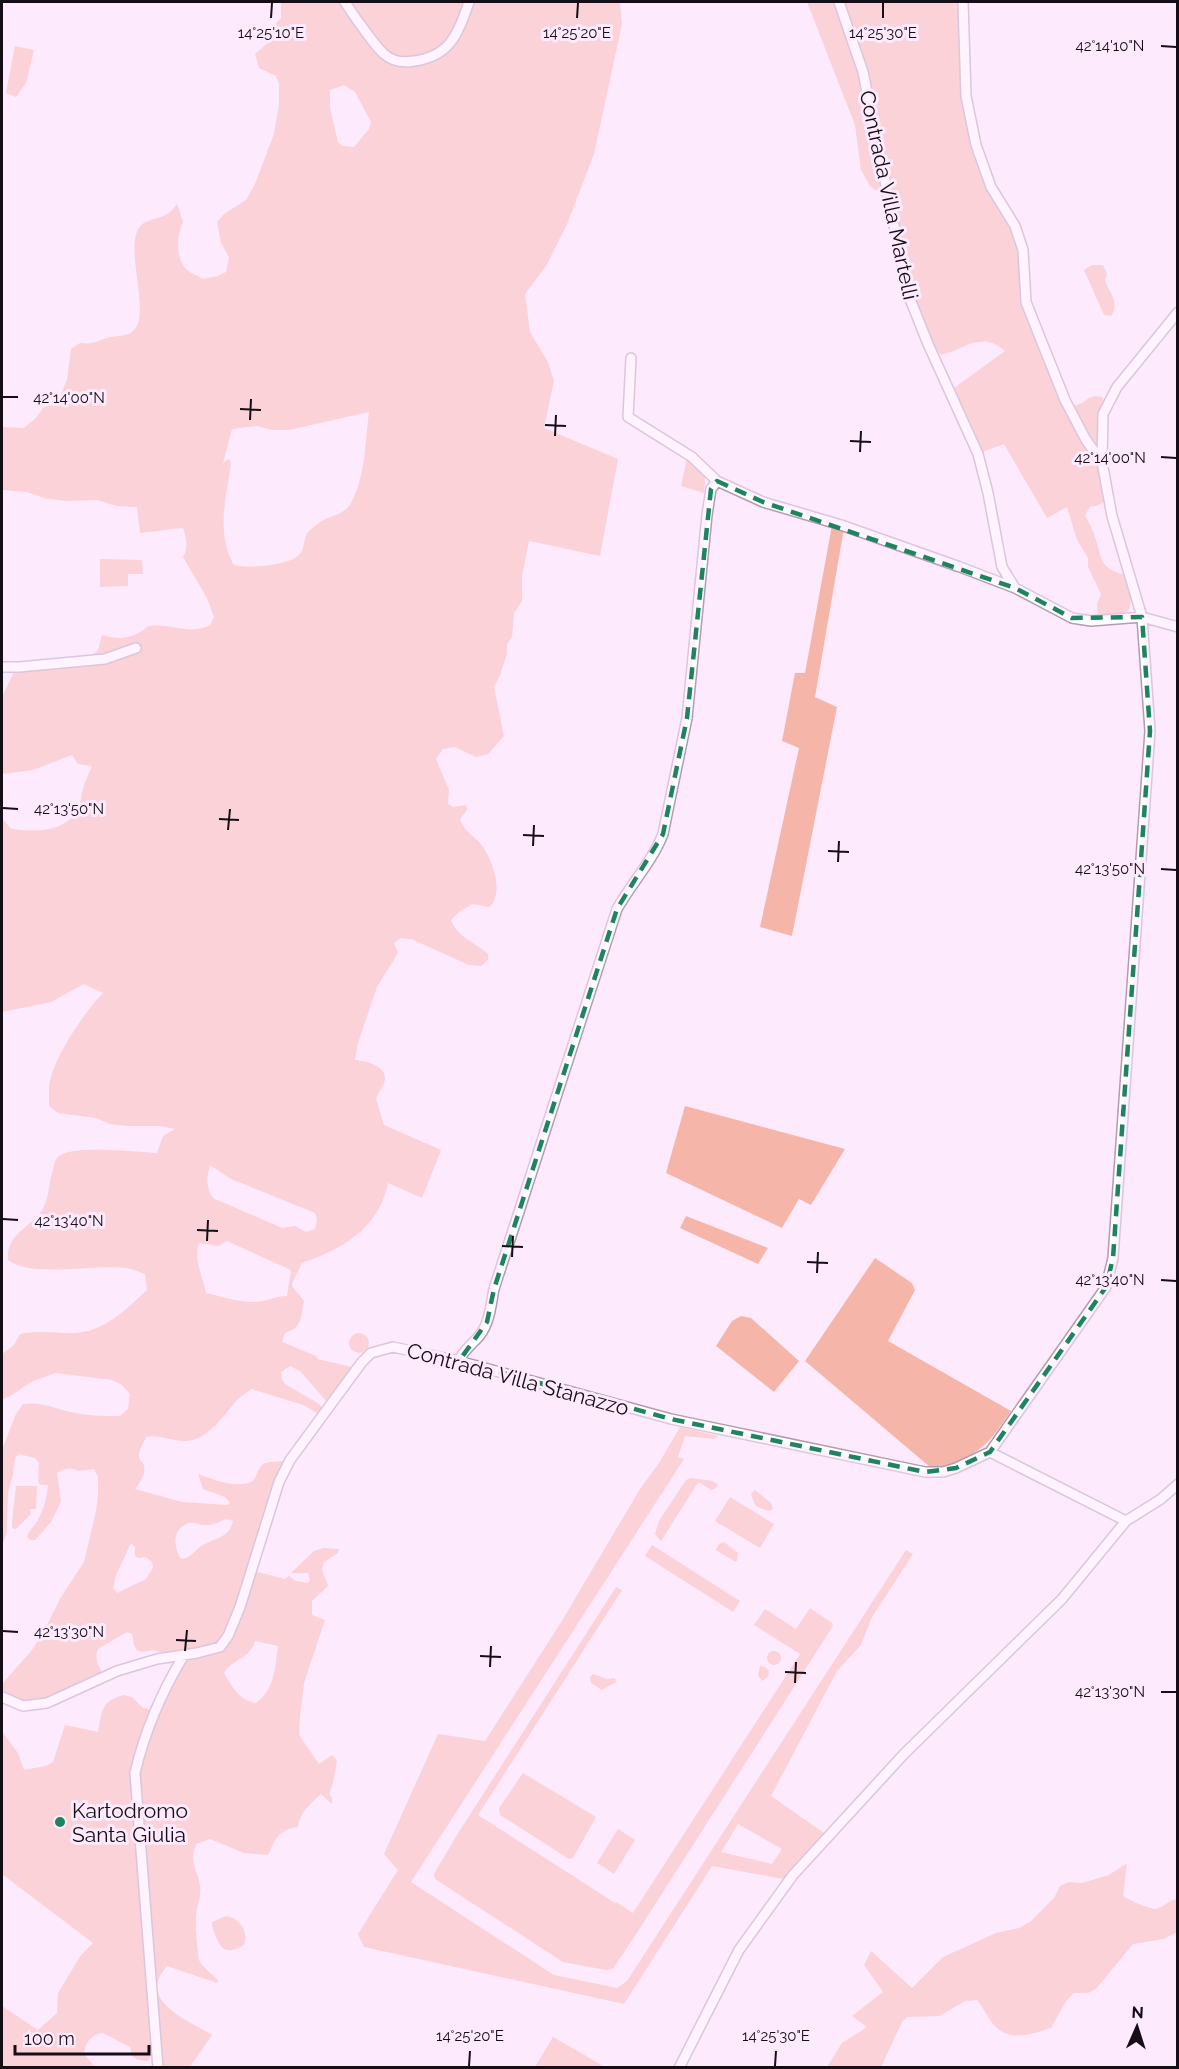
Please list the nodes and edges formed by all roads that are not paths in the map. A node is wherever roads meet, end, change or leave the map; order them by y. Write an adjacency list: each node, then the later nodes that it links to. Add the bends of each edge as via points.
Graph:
1 (345, 2): 2 (street, via 383,53 409,62 425,60 449,46)
2 (469, 2)
3 (839, 2): 9 (street, Contrada Villa Martelli, via 863,72 908,294 978,454 1002,567)
4 (963, 2): 7 (street, via 966,96 976,145 991,187 1015,226 1023,250 1026,302 1045,350 1065,400)
5 (1178, 312): 7 (street, via 1117,387 1103,414)
6 (631, 358): 8 (street, via 628,417 692,457)
7 (1102, 462): 10 (street, via 1112,516)
8 (717, 481): 9 (street, via 763,502 841,525); 14 (street, via 711,489 707,515 687,718 663,834 658,848 617,909 494,1289 487,1322)
9 (1015, 588): 10 (street, via 1071,618 1091,621)
10 (1142, 617): 11 (street); 15 (street, via 1150,731 1113,1258 1106,1287)
11 (1178, 627)
12 (136, 648): 13 (street, via 105,659)
13 (2, 667)
14 (459, 1361): 15 (street, Contrada Villa Stanazzo, via 671,1419 925,1472 943,1472); 18 (street, Contrada Villa Stanazzo, via 393,1347 371,1353 362,1362 290,1460 279,1482 228,1636 220,1647)
15 (990, 1452): 17 (street)
16 (1178, 1484): 17 (street)
17 (1126, 1521): 21 (street, via 1062,1599 904,1754 793,1875 739,1950)
18 (184, 1655): 19 (street, Contrada Villa Stanazzo, via 117,1671 47,1703 23,1706); 20 (street, via 165,1687 143,1739 135,1773)
19 (2, 1697)
20 (158, 2067)
21 (679, 2067)

